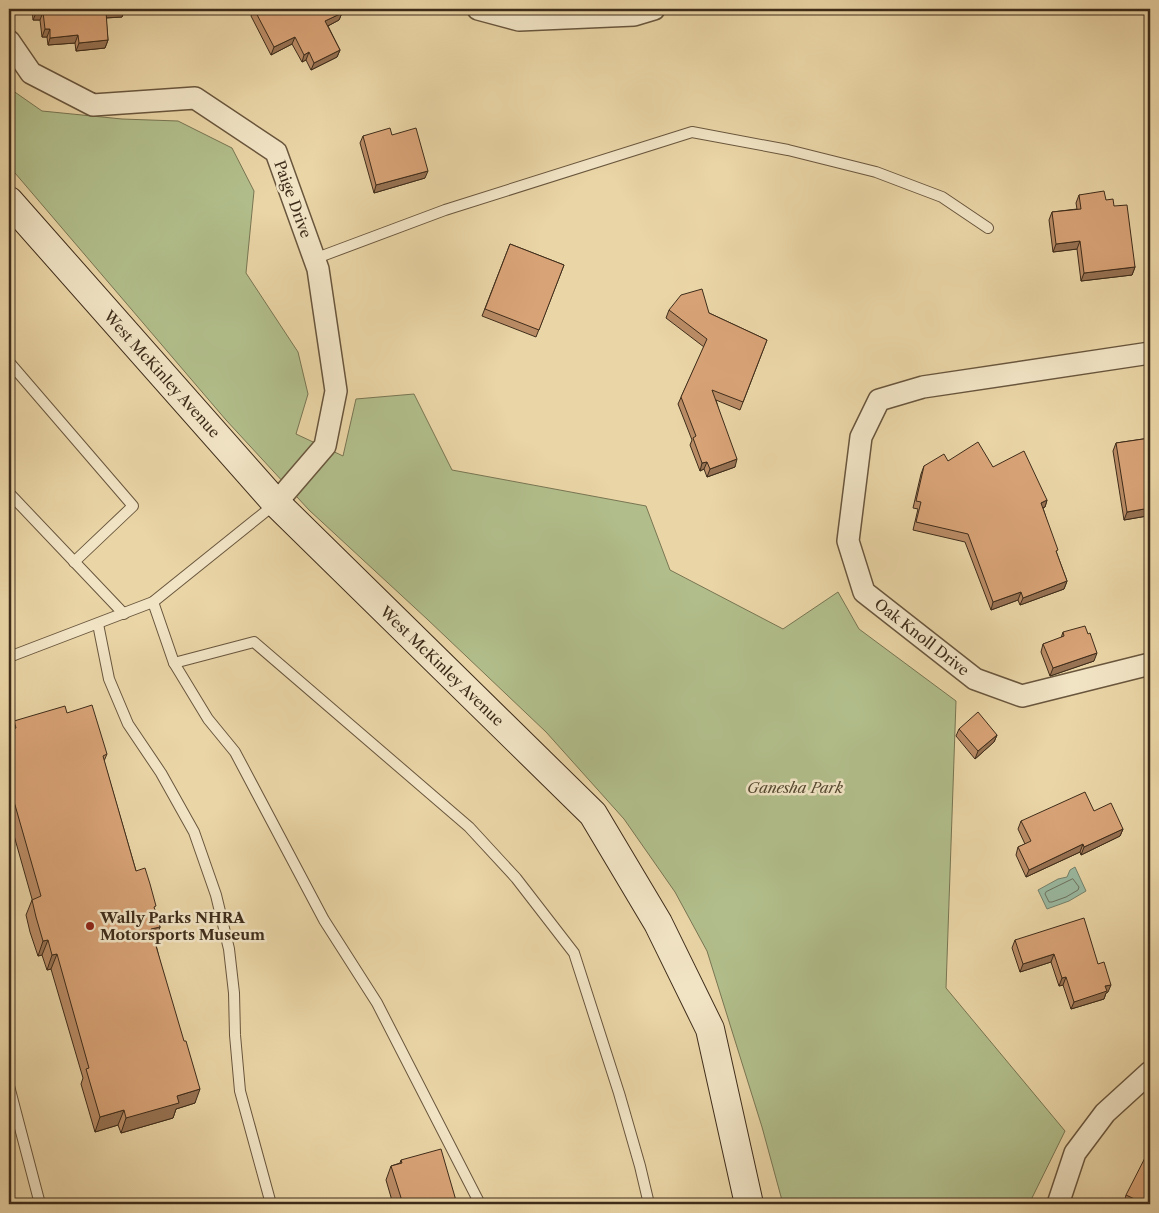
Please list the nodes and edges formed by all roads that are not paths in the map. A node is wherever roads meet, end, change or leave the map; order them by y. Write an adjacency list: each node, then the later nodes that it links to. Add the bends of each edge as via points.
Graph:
1 (478, 9): 2 (street, via 519,20 634,15)
2 (654, 9)
3 (9, 41): 6 (street, Paige Drive, via 31,73 93,105 195,98 276,152)
4 (9, 201): 10 (main road, West McKinley Avenue)
5 (988, 228): 6 (lane, via 942,197 876,172 788,150 692,132 445,210)
6 (314, 259): 10 (street, Paige Drive, via 336,391 325,446)
7 (1150, 353): 17 (street, Oak Knoll Drive, via 923,387 879,400 861,437 848,541 864,592 975,679 1022,696)
8 (9, 362): 11 (lane, via 133,506)
9 (10, 496): 11 (lane)
10 (276, 503): 12 (lane); 24 (main road, West McKinley Avenue, via 593,814 658,922 710,1029)
11 (74, 562): 13 (lane)
12 (153, 602): 13 (lane); 16 (lane)
13 (124, 614): 14 (lane)
14 (98, 624): 15 (lane); 21 (lane, via 110,680 128,724 161,773 194,832 216,895 229,949 240,1091)
15 (9, 657)
16 (174, 663): 22 (lane, via 208,719 235,752 324,920 377,1003); 23 (lane, via 254,642 468,827 516,878 574,953 622,1102)
17 (1150, 664)
18 (1150, 1072): 25 (street, via 1105,1113 1075,1153)
19 (9, 1086): 20 (lane)
20 (40, 1204)
21 (271, 1204)
22 (480, 1204)
23 (649, 1204)
24 (749, 1204)
25 (1058, 1204)

